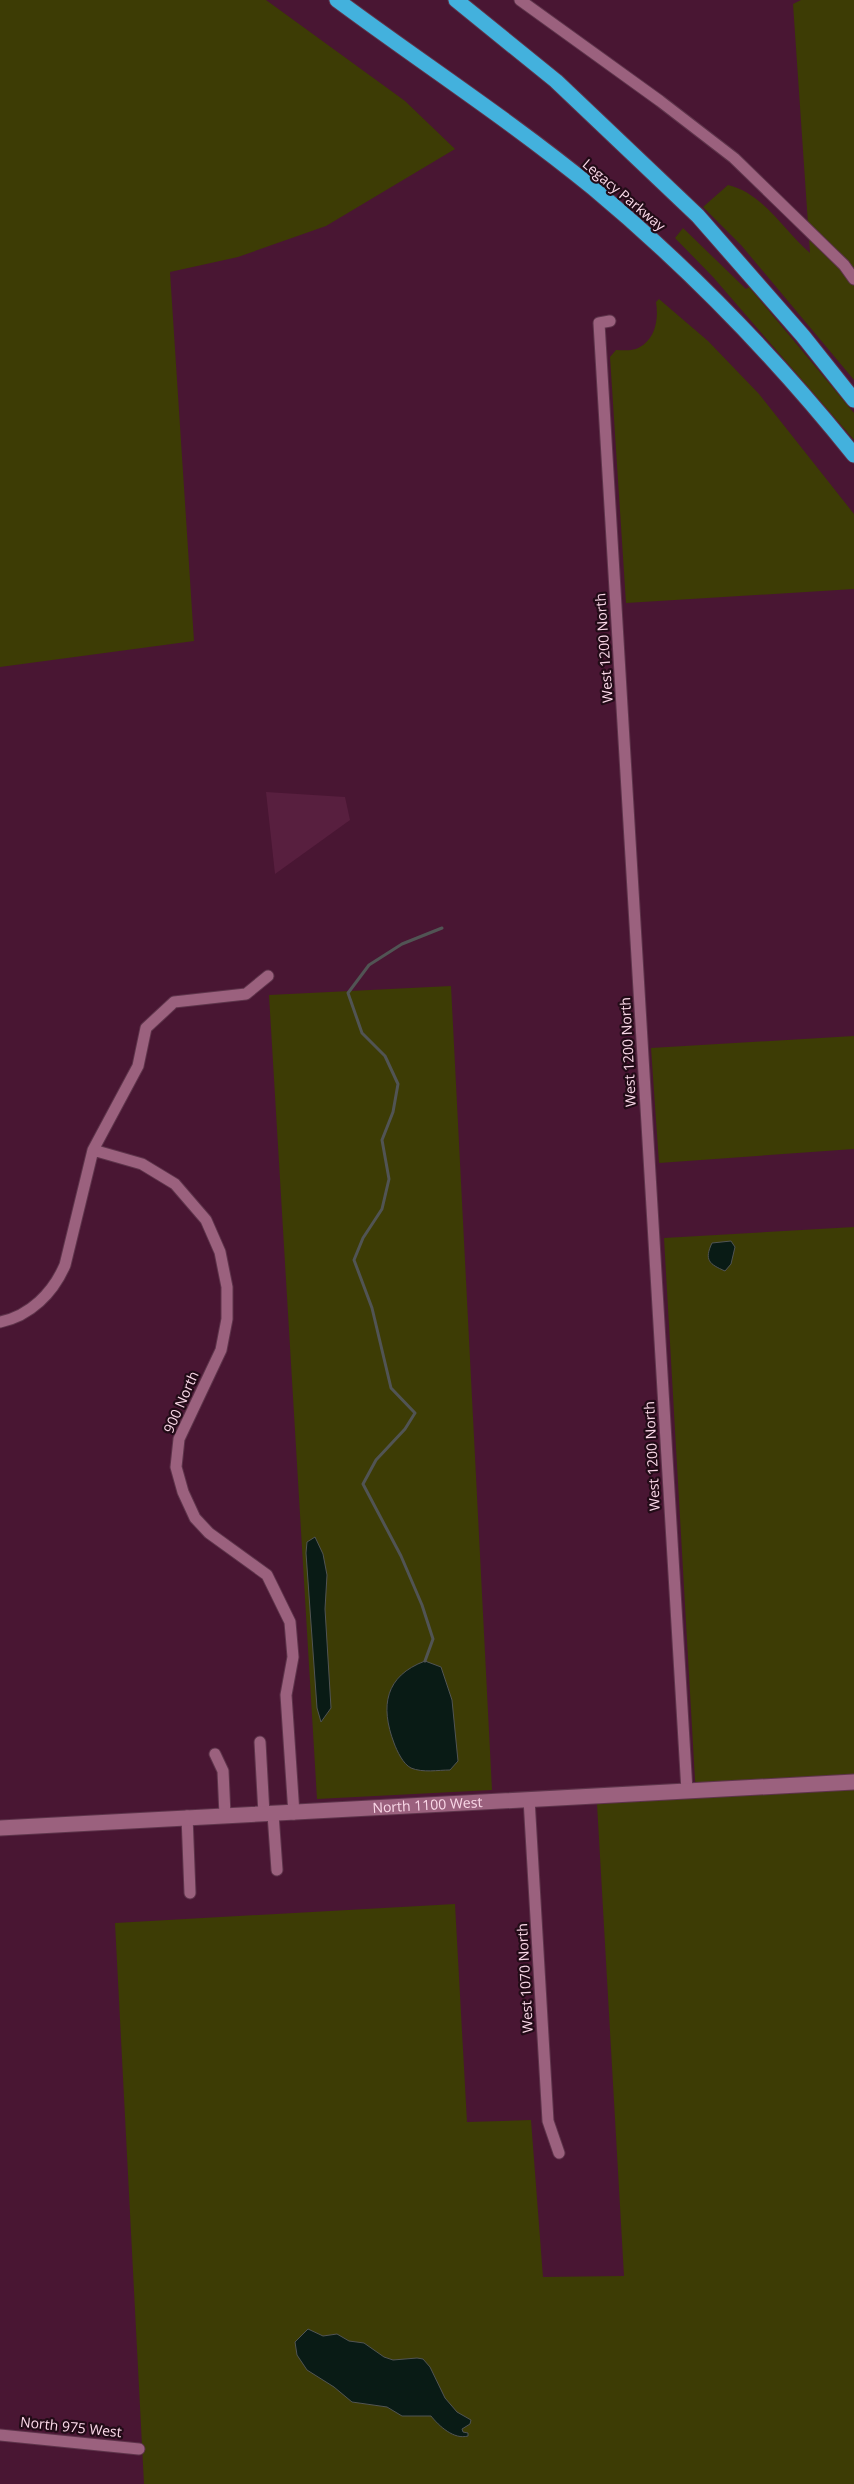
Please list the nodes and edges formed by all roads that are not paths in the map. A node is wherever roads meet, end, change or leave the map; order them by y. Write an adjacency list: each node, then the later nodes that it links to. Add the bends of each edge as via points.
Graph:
1 (337, 0): 7 (highway, Legacy Parkway, via 592,187 670,255 762,347)
2 (456, 0): 6 (highway, via 556,81 698,216 804,336)
3 (528, 2): 4 (street, via 734,158 844,265)
4 (854, 279)
5 (610, 321): 14 (street, West 1200 North, via 599,323)
6 (854, 400)
7 (854, 455)
8 (268, 976): 9 (street, via 246,994 174,1002 146,1028 138,1066)
9 (93, 1150): 10 (street, via 66,1265 58,1282 18,1318); 17 (street, 900 North, via 142,1164 175,1184 206,1220 220,1252 227,1288 227,1319 221,1350 179,1439 176,1467 195,1518 209,1533 267,1575 290,1622 293,1657 286,1694)
10 (0, 1322)
11 (260, 1742): 16 (street)
12 (216, 1754): 18 (street, via 223,1770)
13 (854, 1782): 14 (street, North 1100 West)
14 (687, 1791): 15 (street, North 1100 West)
15 (529, 1799): 17 (street, North 1100 West); 23 (street, West 1070 North, via 548,2120)
16 (268, 1814): 17 (street, North 1100 West); 18 (street, North 1100 West); 21 (street)
17 (294, 1814)
18 (225, 1815): 19 (street, North 1100 West)
19 (187, 1816): 20 (street, North 1100 West); 22 (street)
20 (0, 1828)
21 (277, 1870)
22 (190, 1893)
23 (559, 2153)
24 (0, 2435): 25 (street, North 975 West)
25 (139, 2449)

